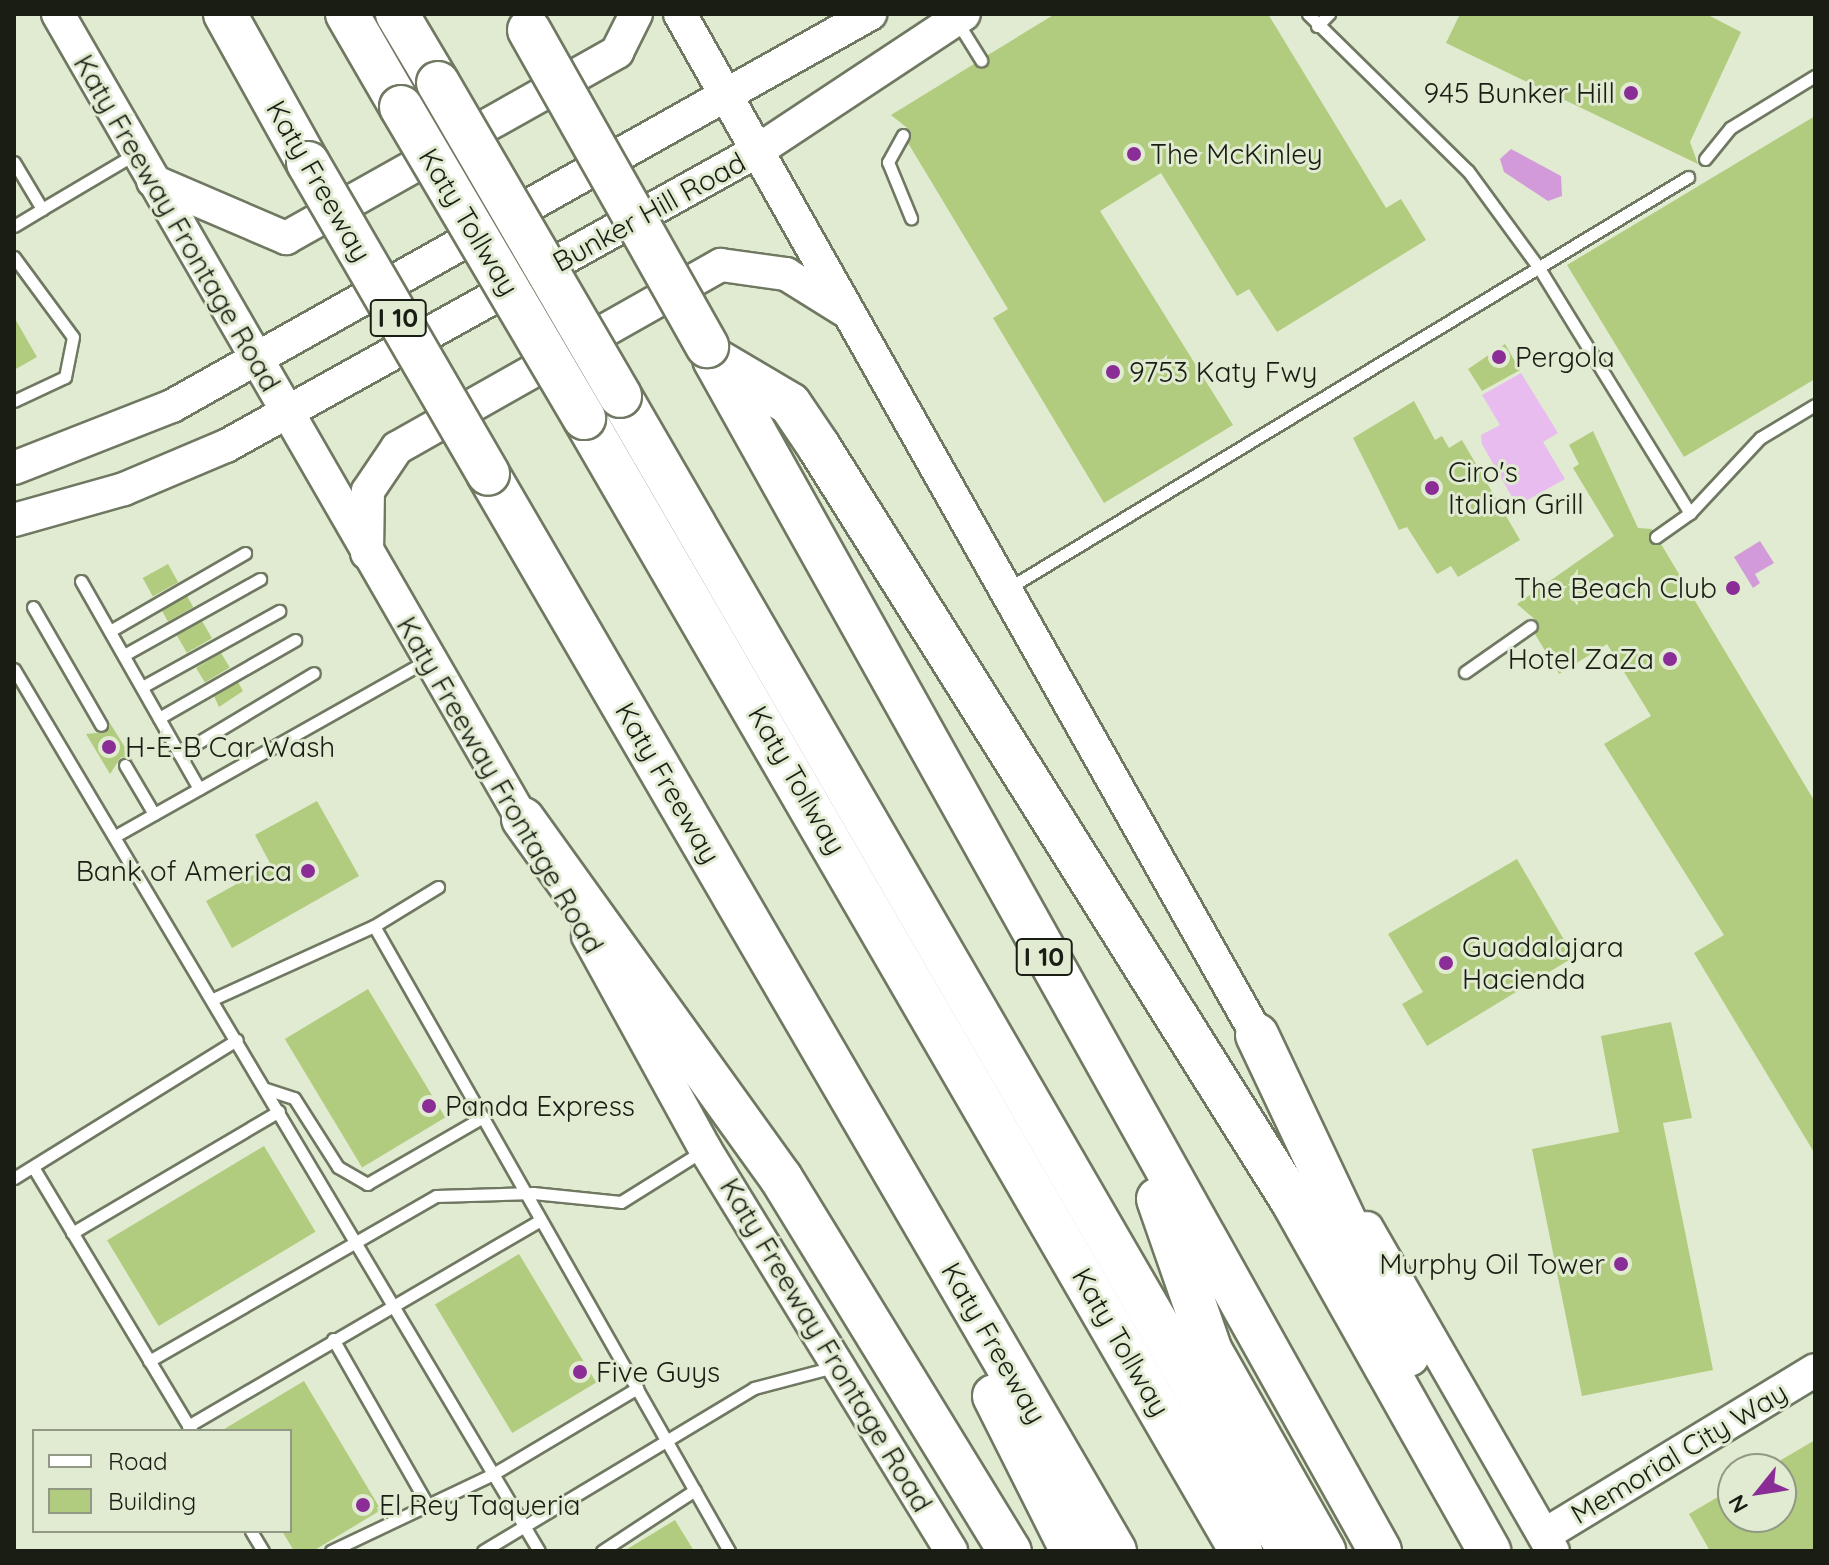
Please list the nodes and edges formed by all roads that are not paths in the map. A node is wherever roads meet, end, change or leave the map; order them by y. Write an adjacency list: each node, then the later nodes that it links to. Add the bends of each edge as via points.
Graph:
1 (58, 14): 18 (main road, Katy Freeway Frontage Road)
2 (225, 14): 65 (highway, Katy Freeway / I 10, bridge)
3 (347, 14): 105 (highway, Katy Tollway, bridge)
4 (397, 14): 106 (highway, Katy Tollway, bridge)
5 (636, 14): 22 (main road, via 617,52 286,238)
6 (680, 14): 15 (main road)
7 (870, 14): 15 (main road)
8 (1308, 14): 12 (lane)
9 (1329, 14): 12 (lane)
10 (960, 17): 13 (lane); 17 (main road, Bunker Hill Road)
11 (525, 22): 29 (highway, I 10, bridge)
12 (1317, 26): 27 (lane, via 1468,171)
13 (981, 60)
14 (1815, 76): 19 (lane, via 1730,128)
15 (726, 96): 17 (main road); 30 (main road)
16 (903, 135): 24 (lane, via 888,162)
17 (757, 151): 28 (main road); 33 (main road, Bunker Hill Road)
18 (136, 154): 22 (main road, Katy Freeway Frontage Road); 23 (lane)
19 (1705, 159)
20 (14, 162): 23 (lane)
21 (1688, 177): 27 (lane)
22 (153, 181): 30 (main road, Katy Freeway Frontage Road)
23 (42, 209): 25 (lane)
24 (911, 218)
25 (14, 226)
26 (14, 257): 31 (lane, via 73,337 65,377)
27 (1539, 268): 35 (lane); 42 (lane)
28 (847, 312): 39 (main road, via 786,274 721,265 397,448 368,491); 42 (main road)
29 (711, 353): 69 (highway, I 10); 109 (highway, via 790,404 1072,842 1291,1199)
30 (254, 359): 33 (main road, Katy Freeway Frontage Road); 34 (main road, via 117,433)
31 (14, 401)
32 (1815, 405): 35 (lane, via 1760,438)
33 (286, 413): 36 (main road, Bunker Hill Road, via 164,474); 39 (main road, Katy Freeway Frontage Road)
34 (14, 468)
35 (1690, 513): 37 (lane)
36 (14, 520)
37 (1656, 537)
38 (245, 553): 46 (lane)
39 (367, 553): 49 (main road, Katy Freeway Frontage Road)
40 (260, 579): 48 (lane)
41 (81, 581): 46 (lane)
42 (1003, 591): 66 (main road)
43 (33, 607): 55 (lane)
44 (279, 611): 53 (lane)
45 (1531, 626): 51 (lane)
46 (110, 631): 48 (lane)
47 (295, 640): 54 (lane)
48 (124, 655): 53 (lane)
49 (429, 660): 58 (lane); 60 (main road, Katy Freeway Frontage Road)
50 (14, 669): 61 (lane)
51 (1465, 672)
52 (314, 673): 56 (lane)
53 (142, 687): 54 (lane)
54 (159, 718): 56 (lane)
55 (101, 725)
56 (179, 754): 58 (lane)
57 (125, 765): 59 (lane)
58 (199, 789): 59 (lane)
59 (154, 814): 61 (lane)
60 (523, 819): 72 (main road, Katy Freeway Frontage Road); 101 (highway, via 781,1178)
61 (117, 835): 64 (lane)
62 (438, 887): 63 (lane)
63 (374, 926): 64 (lane); 71 (lane)
64 (213, 999): 67 (lane)
65 (809, 1027): 73 (highway, Katy Freeway / I 10); 102 (highway)
66 (1257, 1035): 93 (main road); 110 (highway)
67 (237, 1040): 68 (lane); 74 (lane)
68 (266, 1089): 70 (lane); 71 (lane, via 294,1098 338,1167 367,1184)
69 (1122, 1095): 107 (highway, via 1211,1351); 108 (highway, I 10)
70 (279, 1111): 78 (lane); 79 (lane)
71 (483, 1117): 76 (lane)
72 (705, 1149): 76 (lane, via 621,1202); 83 (main road, Katy Freeway Frontage Road)
73 (882, 1151): 103 (highway, Katy Freeway / I 10); 104 (highway)
74 (33, 1167): 75 (lane); 78 (lane)
75 (14, 1178)
76 (525, 1193): 77 (lane); 79 (lane, via 436,1196)
77 (540, 1220): 80 (lane); 85 (lane)
78 (72, 1233): 82 (lane)
79 (355, 1240): 80 (lane); 82 (lane)
80 (393, 1305): 81 (lane); 88 (lane)
81 (333, 1339): 86 (lane); 90 (lane)
82 (149, 1361): 86 (lane)
83 (842, 1365): 87 (lane, via 754,1388); 100 (main road, Katy Freeway Frontage Road)
84 (1815, 1370): 93 (main road, Memorial City Way)
85 (637, 1388): 87 (lane); 88 (lane)
86 (190, 1429)
87 (667, 1440): 89 (lane); 91 (lane)
88 (493, 1474): 90 (lane); 91 (lane)
89 (695, 1490): 98 (lane); 99 (lane)
90 (429, 1507): 95 (lane)
91 (524, 1524): 96 (lane); 97 (lane)
92 (252, 1533): 94 (lane)
93 (1548, 1543)
94 (263, 1551)
95 (331, 1551)
96 (483, 1551)
97 (539, 1551)
98 (602, 1551)
99 (729, 1551)
100 (951, 1551)
101 (1010, 1551)
102 (1072, 1551)
103 (1115, 1551)
104 (1142, 1551)
105 (1241, 1551)
106 (1289, 1551)
107 (1324, 1551)
108 (1380, 1551)
109 (1489, 1551)
110 (1501, 1551)

